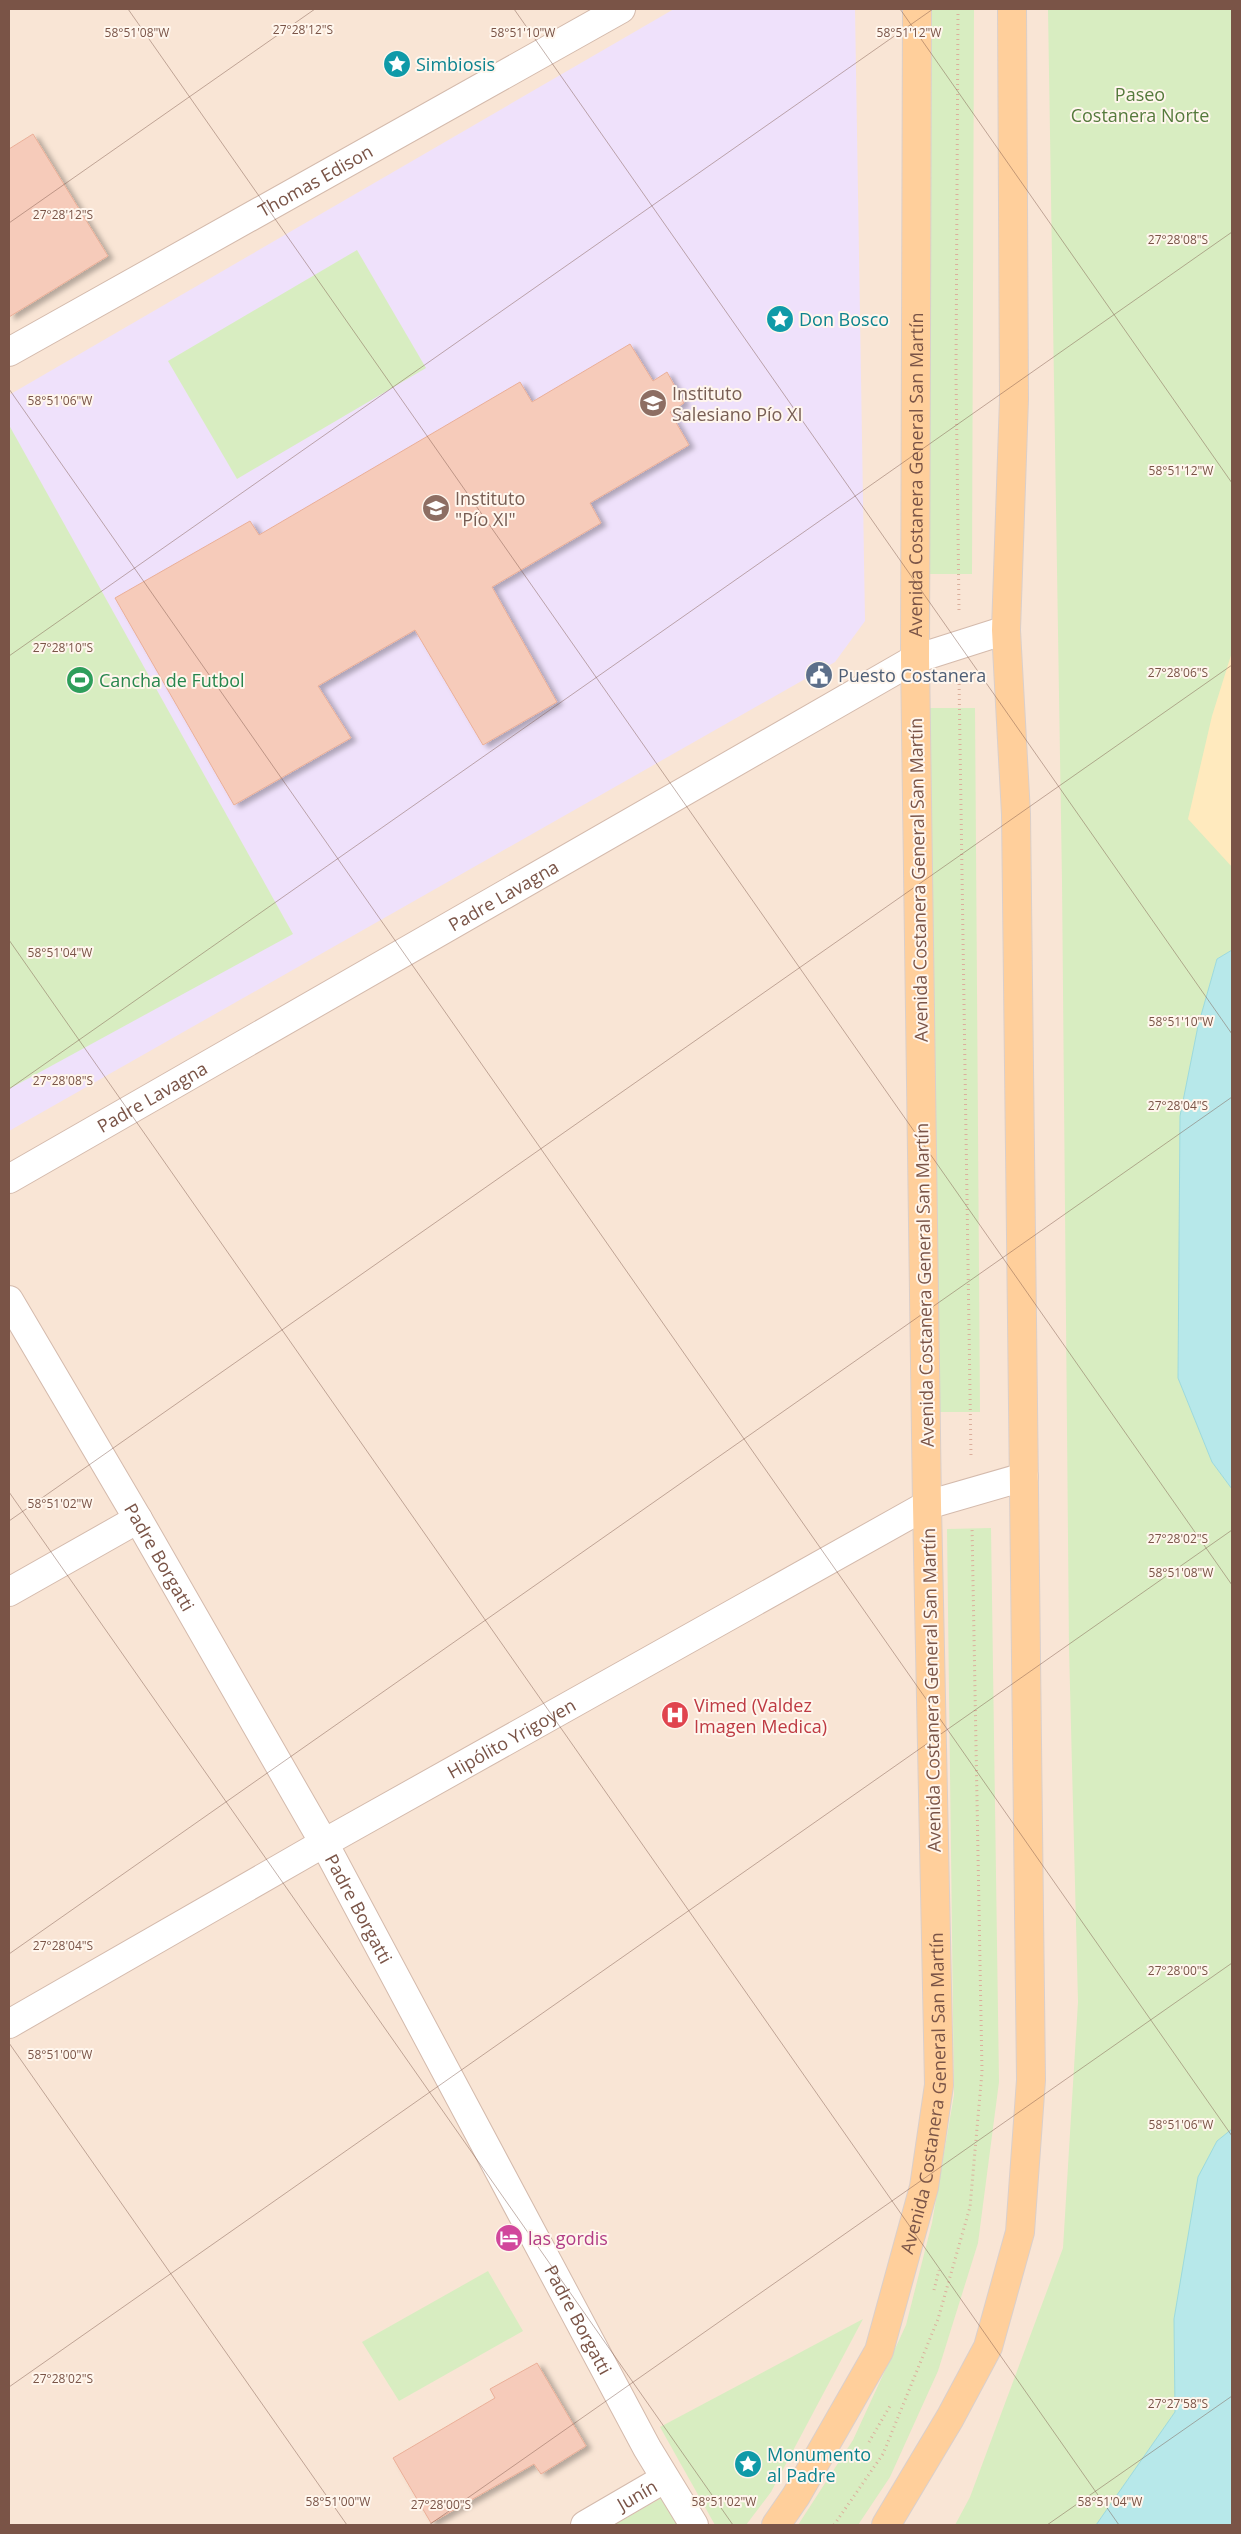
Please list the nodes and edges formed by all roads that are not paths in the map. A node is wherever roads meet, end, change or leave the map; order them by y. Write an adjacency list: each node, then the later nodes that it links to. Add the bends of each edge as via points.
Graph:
1 (621, 9): 4 (street, Thomas Edison)
2 (917, 9): 6 (main road, Avenida Costanera General San Martín)
3 (1012, 9): 5 (main road, via 1014,399)
4 (9, 352)
5 (1006, 630): 6 (street, Padre Lavagna); 9 (main road, via 1016,814)
6 (915, 659): 7 (street, Padre Lavagna); 10 (main road, Avenida Costanera General San Martín)
7 (9, 1179)
8 (9, 1300): 11 (street, Padre Borgatti)
9 (1024, 1477): 10 (street, Hipólito Yrigoyen); 19 (main road, via 1031,2080 1020,2232 988,2346 950,2418)
10 (927, 1505): 13 (street, Hipólito Yrigoyen); 18 (main road, Avenida Costanera General San Martín, via 939,2085 925,2178 879,2352)
11 (138, 1519): 12 (street); 13 (street, Padre Borgatti)
12 (9, 1592)
13 (324, 1843): 14 (street, Hipólito Yrigoyen); 15 (street, Padre Borgatti)
14 (9, 2024)
15 (664, 2479): 16 (street, Junín); 17 (street, Padre Borgatti)
16 (585, 2525)
17 (694, 2525)
18 (776, 2525)
19 (886, 2525)

